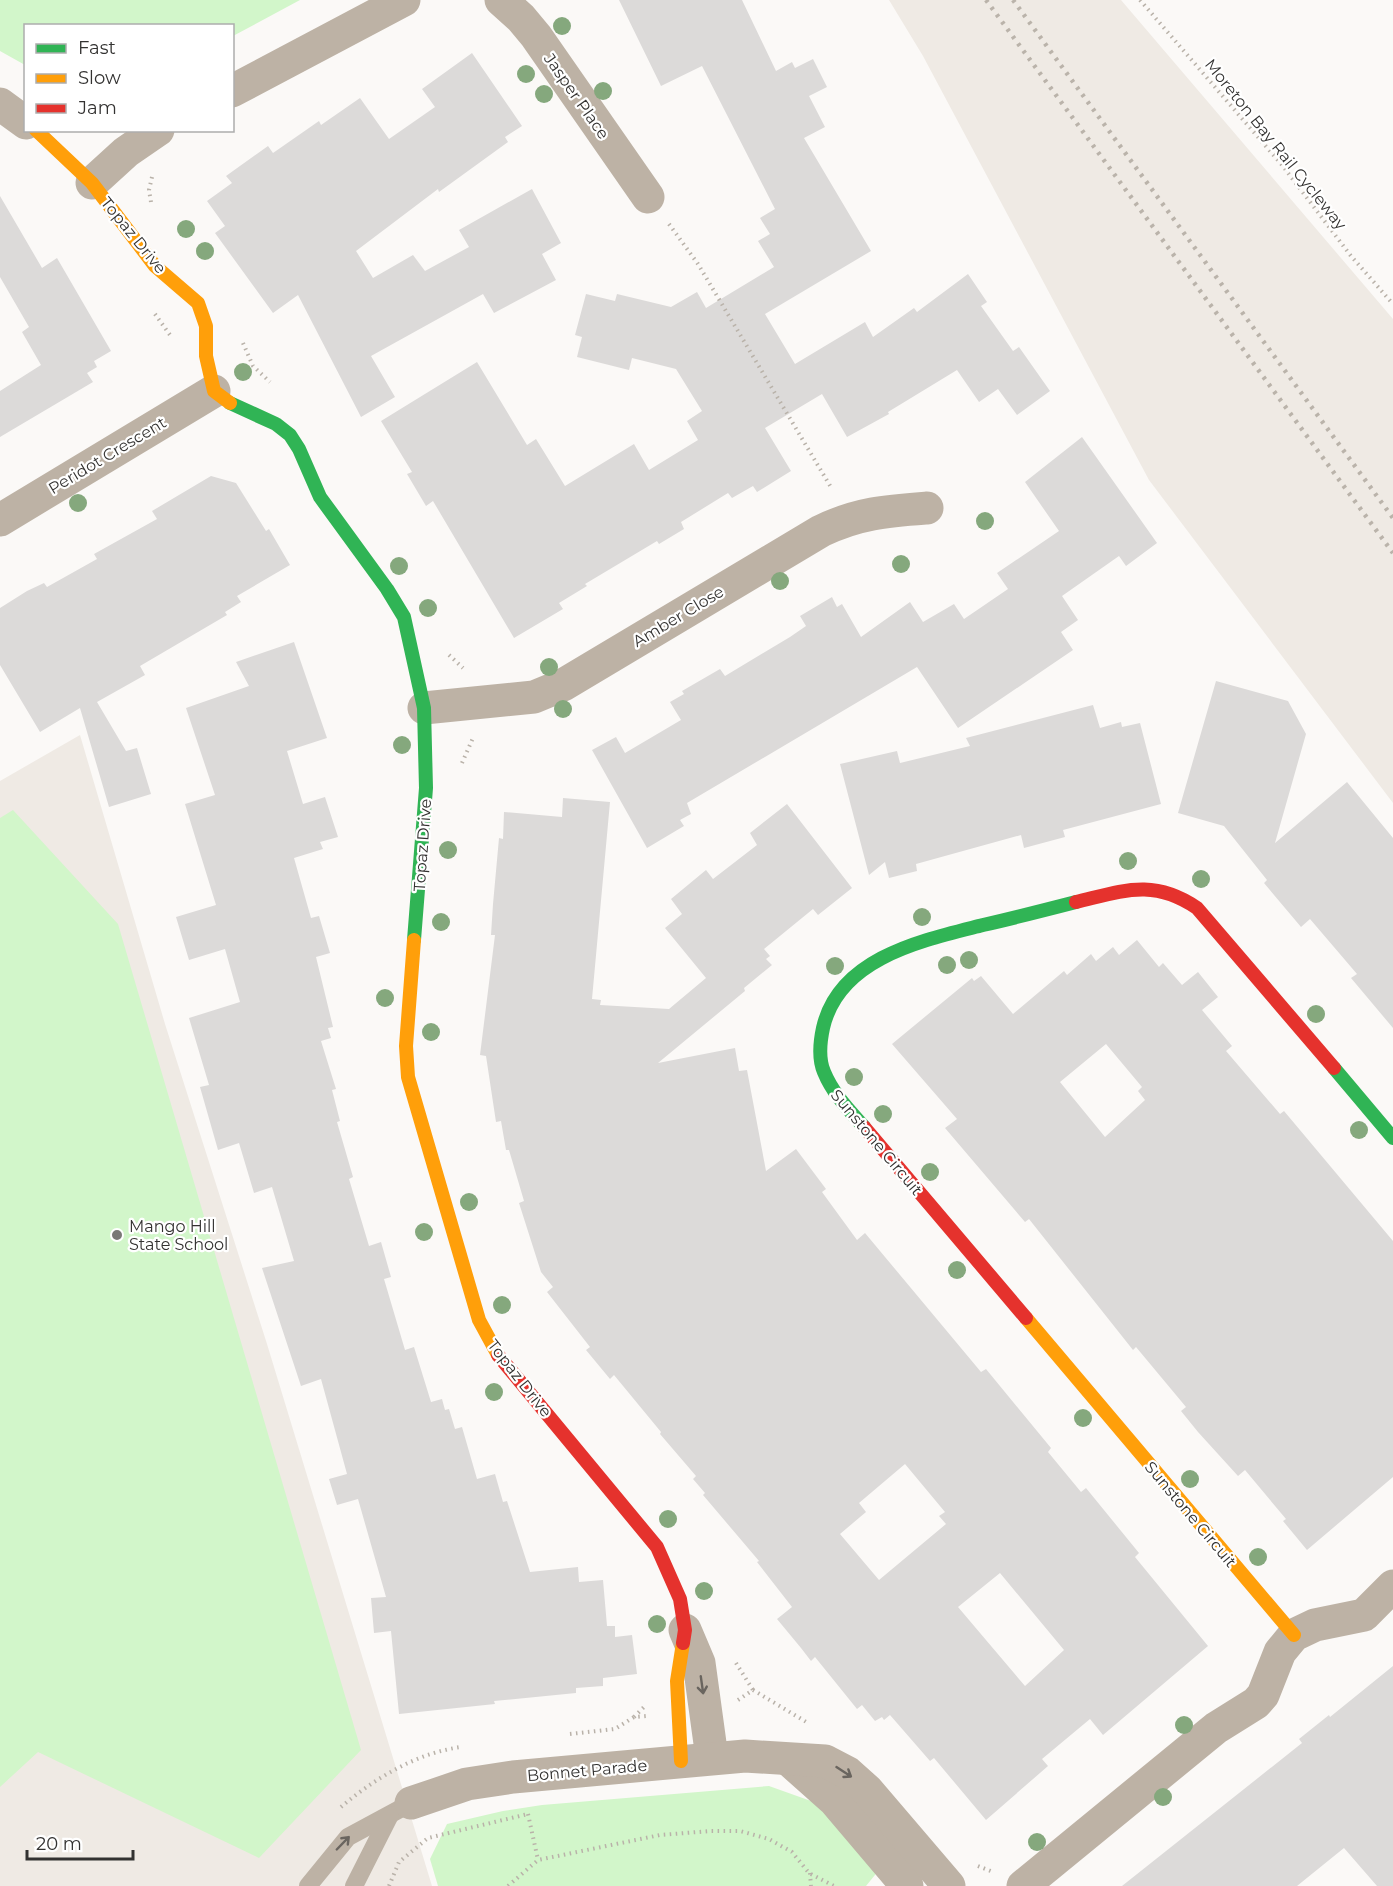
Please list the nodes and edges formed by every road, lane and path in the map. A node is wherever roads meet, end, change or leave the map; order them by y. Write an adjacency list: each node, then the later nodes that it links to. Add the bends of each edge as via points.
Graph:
1 (404, 0): 4 (street)
2 (501, 0): 10 (street, Jasper Place, via 536,36)
3 (1140, 0): 11 (path, Moreton Bay Rail Cycleway, via 1262,141)
4 (234, 90)
5 (0, 104): 6 (street)
6 (24, 122)
7 (38, 132): 9 (street, Topaz Drive)
8 (155, 132): 9 (street)
9 (92, 183): 12 (street, Topaz Drive, via 155,266 198,303 206,326 206,356)
10 (648, 196): 14 (path, via 698,264)
11 (1393, 304)
12 (214, 391): 15 (street, Peridot Crescent); 16 (street, Topaz Drive, via 238,409 280,426 297,444 315,490 404,618)
13 (927, 508): 14 (street, Amber Close)
14 (847, 519): 16 (street, Amber Close, via 563,685 534,697)
15 (0, 520)
16 (424, 708): 19 (street, Topaz Drive, via 426,788 406,1046 408,1077 419,1122 479,1320 493,1349 657,1547 681,1599)
17 (1393, 1137): 20 (street, Sunstone Circuit, via 1197,908 1178,895 1155,887 1134,888 894,950 856,977 836,998 823,1022 819,1042 821,1065 831,1088)
18 (1393, 1586): 20 (street, via 1364,1615 1315,1624)
19 (684, 1630): 21 (street, Topaz Drive, via 699,1663)
20 (1294, 1635): 36 (street, via 1280,1652 1256,1703 1216,1728)
21 (696, 1760): 22 (street, Bonnet Parade, via 766,1756); 23 (street, Bonnet Parade)
22 (789, 1760): 34 (street, via 835,1801); 35 (street, Bonnet Parade, one-way to 35, via 825,1761 848,1773)
23 (513, 1777): 24 (street, Bonnet Parade, via 467,1784); 25 (path)
24 (401, 1809): 28 (lane, one-way to 24, via 348,1837); 29 (lane)
25 (528, 1814): 26 (path); 30 (path, via 428,1838 399,1862)
26 (538, 1860): 27 (path, via 660,1835 740,1831 769,1839 792,1852); 31 (path)
27 (810, 1873): 32 (path); 33 (path)
28 (309, 1886)
29 (354, 1886)
30 (389, 1886)
31 (508, 1886)
32 (811, 1886)
33 (834, 1886)
34 (907, 1886)
35 (950, 1886)
36 (1023, 1886)

